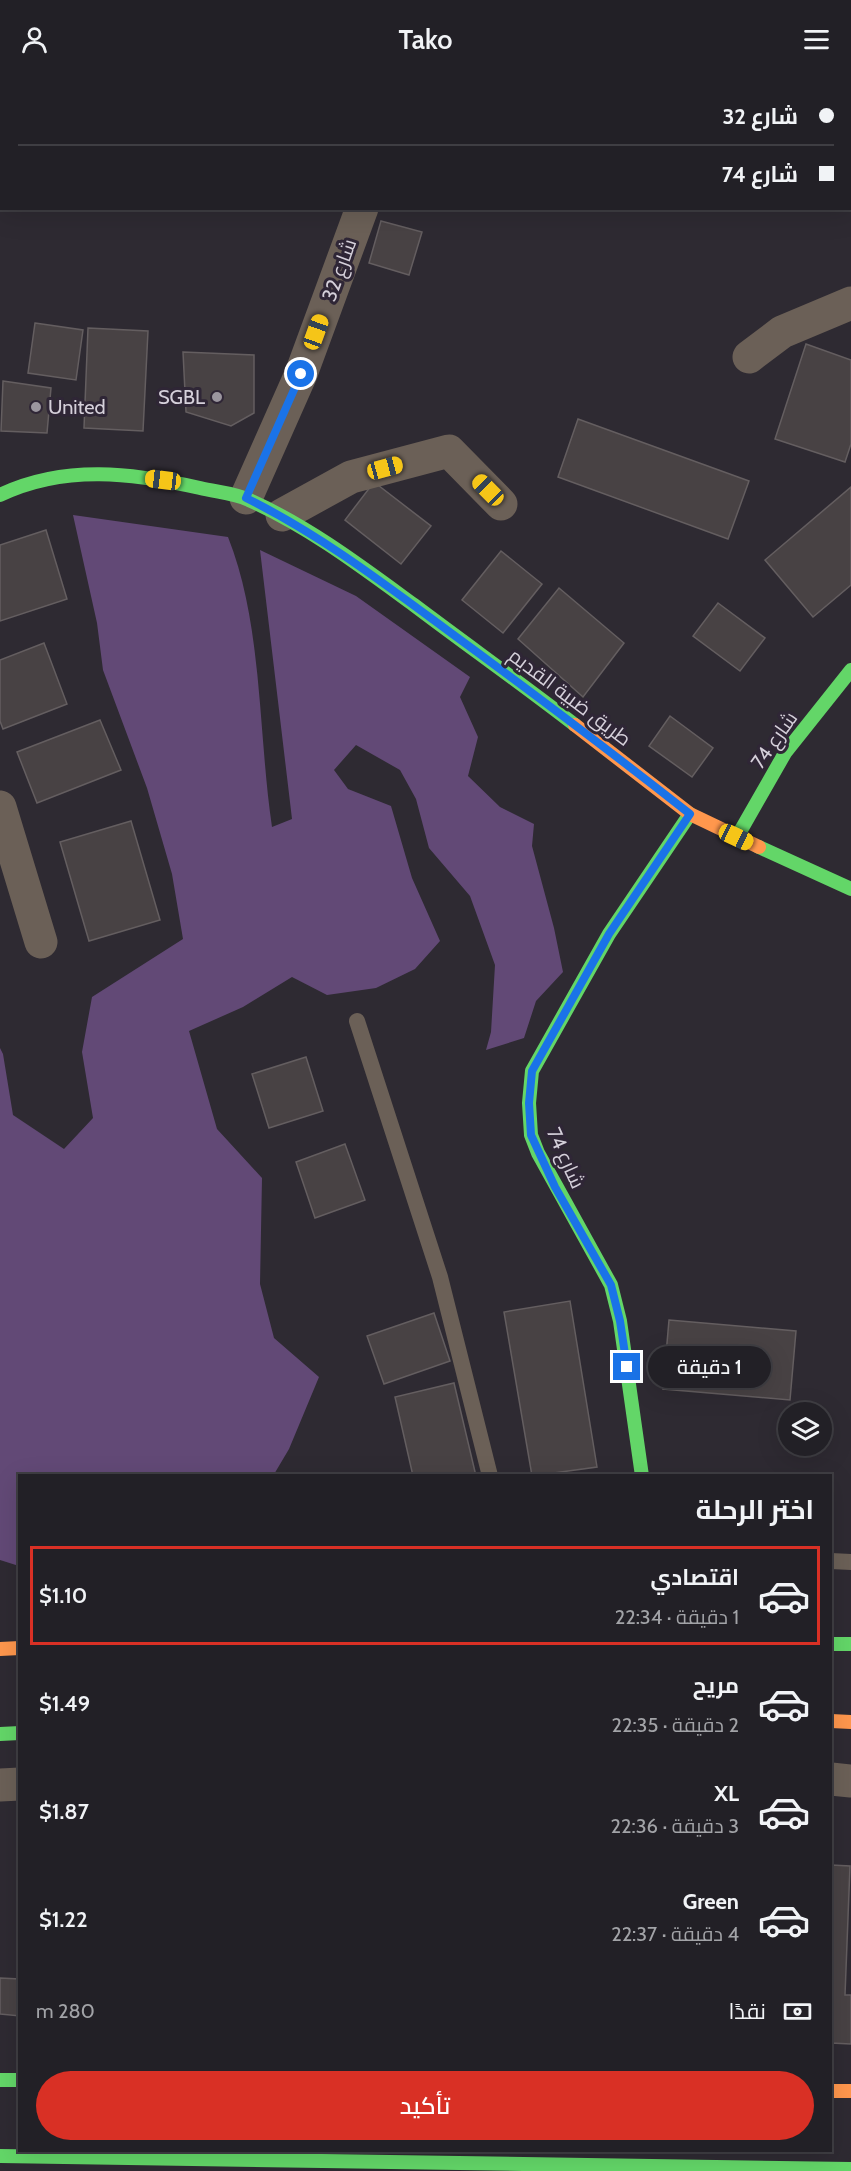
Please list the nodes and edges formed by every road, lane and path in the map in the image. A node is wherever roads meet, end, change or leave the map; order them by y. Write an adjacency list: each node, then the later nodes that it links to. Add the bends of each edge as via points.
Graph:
1 (361, 210): 7 (street, شارع 32, via 301,374)
2 (851, 303): 3 (street, via 782,332)
3 (749, 357)
4 (0, 485): 5 (main road)
5 (17, 487): 6 (main road); 7 (main road, طريق ضبية القديم, via 70,474 103,473 163,480)
6 (0, 495)
7 (246, 498): 9 (main road, طريق ضبية القديم)
8 (501, 504): 9 (street, via 449,451 351,477)
9 (282, 515): 12 (main road, طريق ضبية القديم, via 382,581)
10 (851, 670): 13 (main road, شارع 74, via 785,753)
11 (0, 807): 15 (street)
12 (690, 814): 13 (main road, طريق ضبية القديم); 18 (main road, شارع 74, via 609,934 532,1071 529,1103 531,1135 538,1153 611,1285 620,1321)
13 (736, 837): 14 (main road, طريق ضبية القديم)
14 (851, 889)
15 (40, 942)
16 (357, 1021): 17 (lane, via 440,1277)
17 (489, 1474)
18 (642, 1474)
19 (832, 1562): 20 (lane)
20 (851, 1562)
21 (832, 1644): 22 (main road)
22 (851, 1644)
23 (18, 1648): 24 (main road)
24 (0, 1649)
25 (832, 1721): 26 (main road)
26 (851, 1722)
27 (18, 1733): 28 (main road)
28 (0, 1734)
29 (832, 1779): 30 (street)
30 (851, 1781)
31 (18, 1784): 32 (street)
32 (0, 1785)
33 (0, 2080): 34 (main road)
34 (18, 2080)
35 (832, 2091): 36 (main road)
36 (851, 2091)
37 (0, 2156): 38 (main road)
38 (568, 2168): 39 (main road)
39 (851, 2169)

